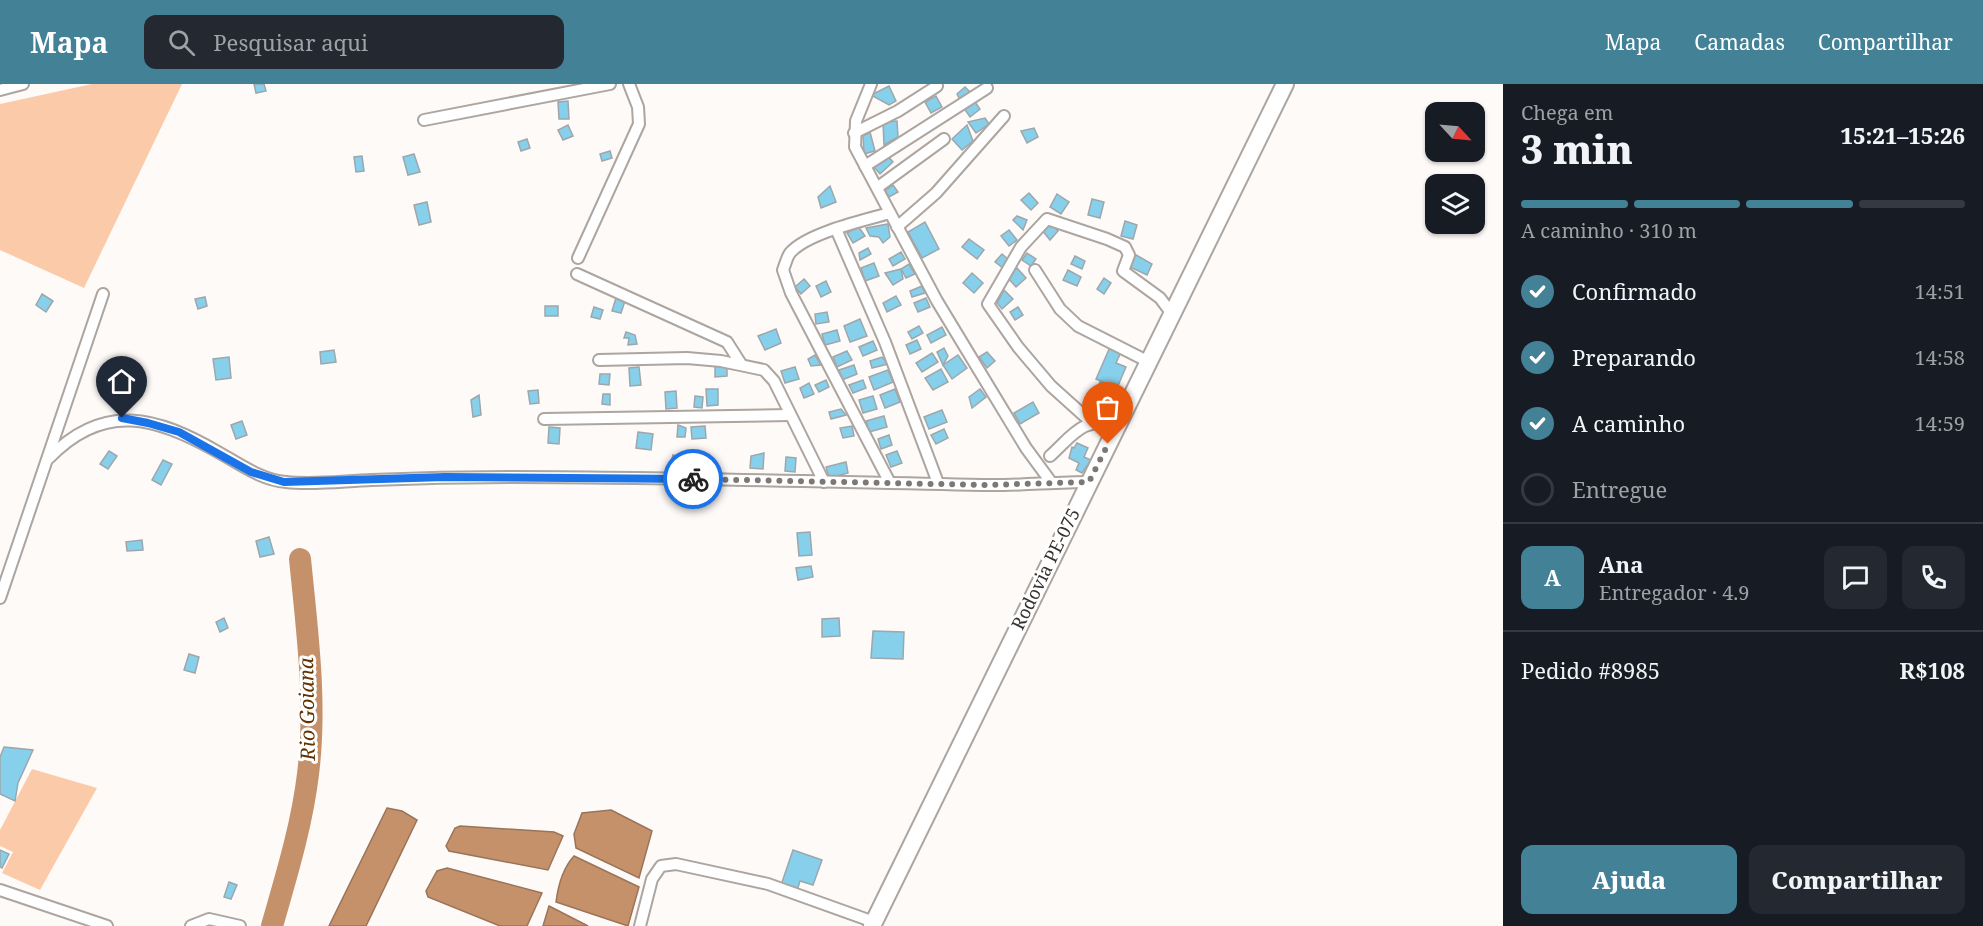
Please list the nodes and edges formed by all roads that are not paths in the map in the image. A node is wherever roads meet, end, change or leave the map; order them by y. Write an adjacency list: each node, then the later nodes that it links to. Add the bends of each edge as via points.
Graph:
1 (19, 84): 8 (street)
2 (610, 84): 10 (street)
3 (629, 84): 18 (street, via 638,107 639,124)
4 (871, 84): 11 (street)
5 (1285, 84): 22 (main road, Rodovia PE-075)
6 (937, 86): 11 (street)
7 (987, 88): 13 (street)
8 (0, 90)
9 (1004, 116): 16 (street, via 936,193)
10 (424, 120)
11 (854, 133): 13 (street, via 855,147)
12 (944, 139): 14 (street)
13 (865, 165): 14 (street)
14 (878, 188): 15 (street)
15 (890, 213): 16 (street); 17 (street)
16 (897, 227): 33 (street, via 937,302)
17 (836, 229): 35 (street, via 801,244 789,254 783,277); 36 (street, via 885,342)
18 (578, 258)
19 (1035, 270): 24 (street, via 1060,309 1078,326)
20 (578, 274): 25 (street, via 727,342)
21 (103, 294): 31 (street)
22 (1172, 314): 24 (main road, Rodovia PE-075); 28 (street, via 1160,298 1123,271 1129,255 1125,247 1107,238 1047,219 1022,247 988,304 1051,386)
23 (599, 360): 25 (street, via 687,358)
24 (1149, 362): 29 (main road, Rodovia PE-075)
25 (741, 364): 26 (street, via 769,374)
26 (790, 415): 27 (street); 32 (street)
27 (544, 419)
28 (1091, 422): 29 (street); 30 (street)
29 (1117, 426): 34 (main road, Rodovia PE-075)
30 (1050, 456)
31 (49, 458): 32 (street, via 87,430 122,418 179,432 251,472 284,482 445,477); 37 (street)
32 (824, 482): 35 (street)
33 (1051, 482): 34 (street); 36 (street)
34 (1089, 482): 39 (main road, Rodovia PE-075)
35 (890, 483): 36 (street)
36 (938, 483)
37 (0, 598)
38 (0, 890): 40 (street)
39 (873, 924): 43 (street, via 768,884 676,864 661,866 654,874)
40 (107, 926)
41 (191, 926): 42 (street, via 209,919)
42 (240, 926)
43 (640, 926)

